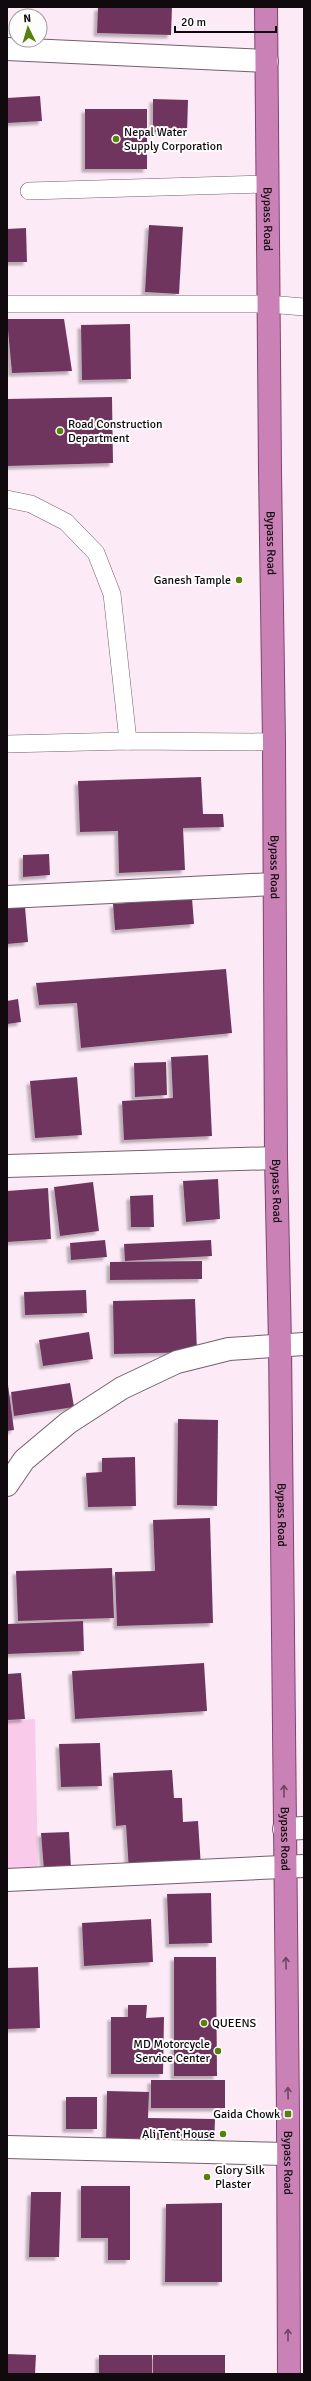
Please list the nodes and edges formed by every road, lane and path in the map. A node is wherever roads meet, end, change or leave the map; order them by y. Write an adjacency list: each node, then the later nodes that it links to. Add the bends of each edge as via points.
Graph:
1 (266, 7): 3 (highway, Bypass Road)
2 (7, 48): 3 (street)
3 (267, 61): 4 (highway, Bypass Road)
4 (268, 184): 5 (lane); 7 (highway, Bypass Road)
5 (29, 191)
6 (7, 304): 7 (lane)
7 (268, 304): 8 (lane); 11 (highway, Bypass Road)
8 (304, 307)
9 (7, 499): 10 (lane, via 31,504 66,522 96,553 112,594)
10 (128, 741): 11 (lane); 12 (lane)
11 (274, 742): 13 (highway, Bypass Road)
12 (7, 744)
13 (274, 884): 14 (street); 15 (highway, Bypass Road)
14 (7, 897)
15 (276, 1158): 16 (street); 17 (highway, Bypass Road)
16 (7, 1166)
17 (280, 1344): 18 (street); 19 (street, via 229,1349 177,1362 122,1388); 21 (highway, Bypass Road, one-way to 17)
18 (304, 1344)
19 (15, 1460): 20 (street)
20 (7, 1485)
21 (294, 1828): 22 (highway, Bypass Road)
22 (294, 1866): 23 (street); 25 (highway, Bypass Road, one-way to 22)
23 (7, 1880)
24 (7, 2147): 25 (street)
25 (287, 2154): 26 (highway, Bypass Road, one-way to 25)
26 (288, 2374)

